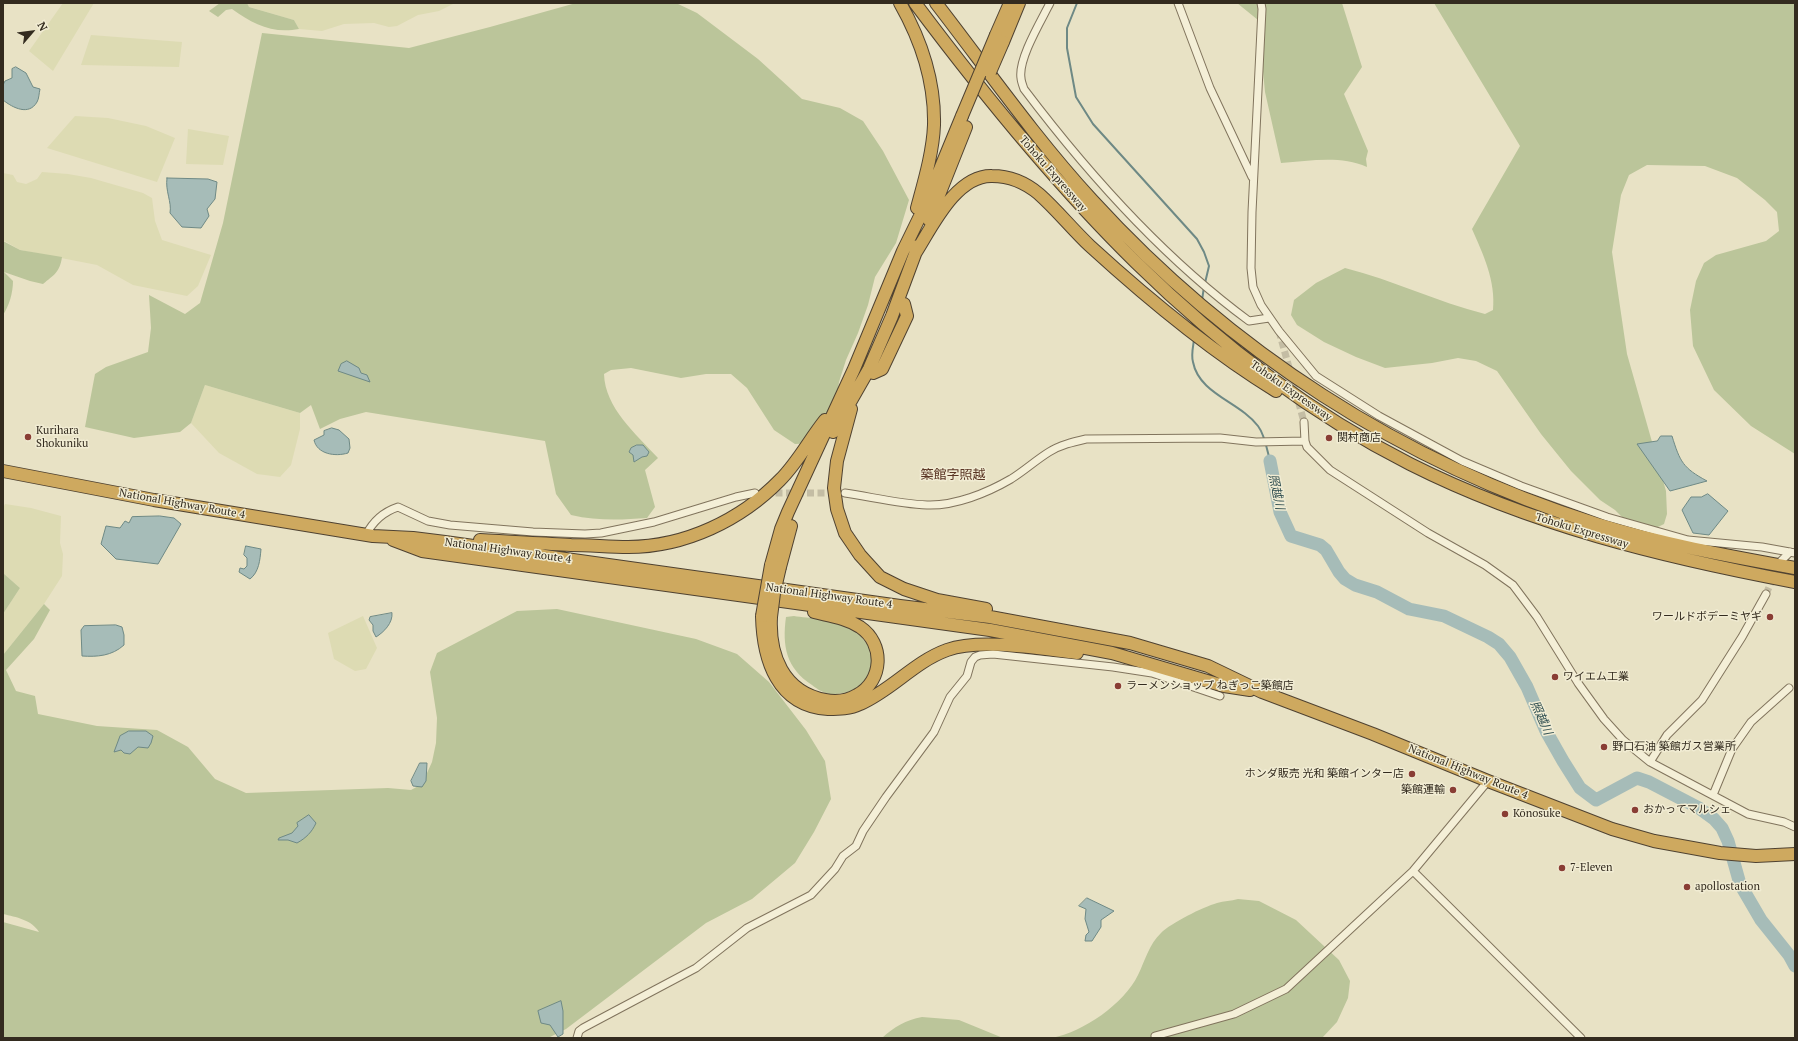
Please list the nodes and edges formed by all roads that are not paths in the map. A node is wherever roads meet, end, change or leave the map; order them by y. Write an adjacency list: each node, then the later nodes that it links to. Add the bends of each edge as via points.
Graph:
1 (900, 3): 14 (highway, via 928,70 934,126 920,198)
2 (915, 3): 18 (highway, Tohoku Expressway, via 966,71 1038,158 1101,228 1192,315)
3 (936, 3): 10 (highway, Tohoku Expressway)
4 (940, 3): 10 (highway)
5 (1010, 3): 11 (highway)
6 (1019, 3): 11 (highway)
7 (1050, 3): 17 (street, via 1022,64 1020,77 1024,90 1094,176 1196,280 1249,321)
8 (1178, 3): 13 (street, via 1210,88)
9 (1261, 3): 13 (street)
10 (949, 19): 31 (highway, Tohoku Expressway, via 1010,101 1091,199 1194,299 1254,349 1296,379 1391,437 1462,472 1540,504 1598,524 1698,550)
11 (1000, 39): 12 (highway, bridge)
12 (965, 119): 14 (highway); 15 (highway)
13 (1253, 178): 17 (street, via 1253,287)
14 (903, 251): 20 (highway, via 849,380)
15 (916, 252): 16 (highway); 18 (highway, via 944,207 958,190 974,181 991,176 1016,180 1038,194 1133,285 1185,327)
16 (903, 288): 19 (highway); 19 (highway, via 904,304)
17 (1270, 318): 29 (street, via 1316,376 1379,416 1462,461 1521,486 1607,517 1688,540 1762,547)
18 (1221, 347): 32 (highway, Tohoku Expressway, via 1263,383 1316,415 1456,485 1542,519 1642,550)
19 (869, 375): 20 (highway)
20 (851, 396): 28 (highway, via 820,425 801,455 762,497 746,509 702,532 660,544 629,547 470,540); 35 (highway, bridge, via 781,529); 36 (highway, via 837,462 834,488 837,509 845,533 880,577 904,589 937,600 1091,628)
21 (1304, 422): 22 (street)
22 (1305, 440): 25 (street, via 1256,442 1220,438 1086,439 1050,452 1010,479 991,488 948,503 928,505); 43 (street, via 1312,453 1330,470 1428,533 1485,565 1513,585 1537,617 1604,720)
23 (3, 471): 26 (highway, National Highway Route 4, via 154,500)
24 (755, 493): 26 (street, via 654,522 585,534 450,525 428,521 398,507 388,510 372,524)
25 (845, 493)
26 (366, 535): 27 (highway, National Highway Route 4)
27 (386, 538): 28 (highway, National Highway Route 4); 34 (highway, National Highway Route 4, via 422,551)
28 (445, 542): 36 (highway, National Highway Route 4, via 990,617)
29 (1792, 553): 30 (street)
30 (1781, 561)
31 (1795, 568)
32 (1795, 582)
33 (1766, 594): 43 (street, via 1702,700 1667,735)
34 (787, 601): 35 (highway, via 804,610 844,619 861,628 870,638 877,650 878,666 874,680 865,690 844,700 816,698 803,693 791,683 777,663); 37 (highway, National Highway Route 4, via 990,630)
35 (767, 616): 37 (highway, via 762,634 766,657 773,673 792,696 821,708 840,709 859,705 880,694 910,669 948,649 976,644)
36 (1130, 643): 38 (highway, National Highway Route 4)
37 (1112, 653): 39 (highway, National Highway Route 4)
38 (1171, 655): 39 (street); 41 (highway, National Highway Route 4, via 1208,666)
39 (1167, 673): 41 (highway, National Highway Route 4); 42 (street); 50 (street, via 993,654 975,657 967,676 950,697 934,732 863,830 856,846 844,856 811,895 747,928 696,968 583,1028)
40 (1789, 688): 45 (street, via 1751,722 1732,749)
41 (1262, 692): 44 (highway, National Highway Route 4)
42 (1220, 696)
43 (1650, 762): 45 (street)
44 (1488, 781): 47 (highway, National Highway Route 4, via 1612,829 1654,841 1751,856); 48 (street)
45 (1713, 795): 46 (street, via 1748,814)
46 (1795, 827)
47 (1795, 854)
48 (1412, 871): 49 (street, via 1286,989 1234,1014); 51 (street)
49 (1155, 1036)
50 (577, 1038)
51 (1581, 1038)

